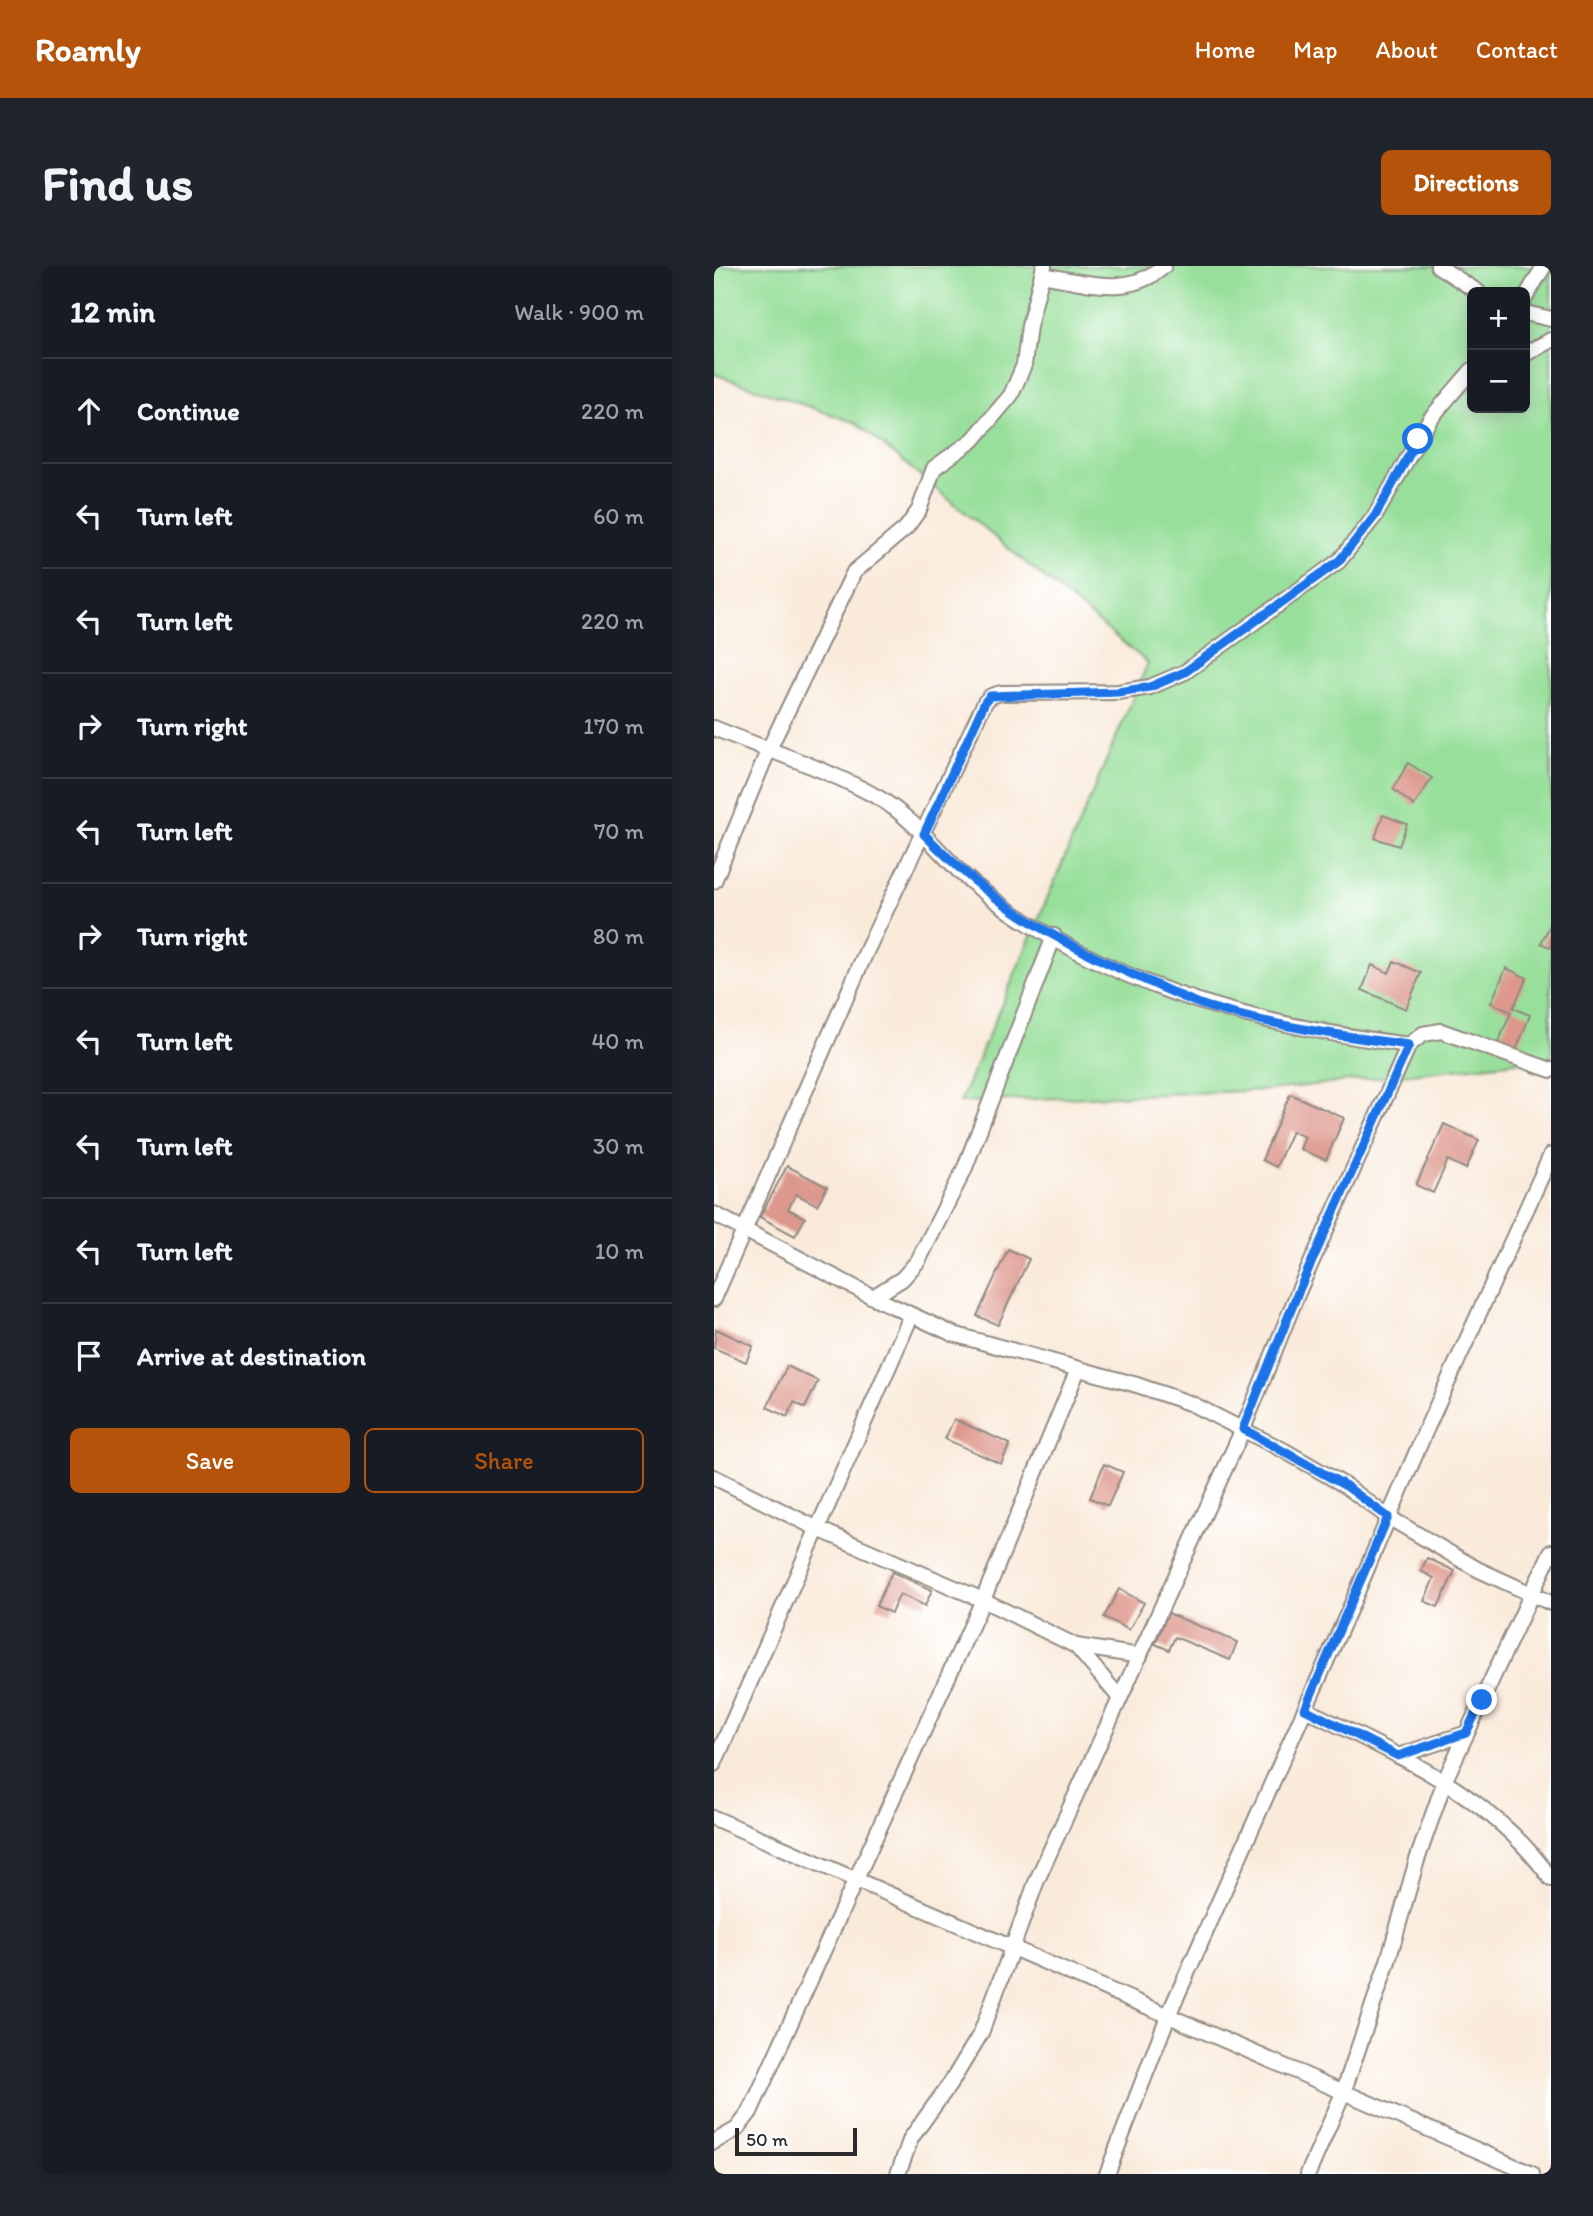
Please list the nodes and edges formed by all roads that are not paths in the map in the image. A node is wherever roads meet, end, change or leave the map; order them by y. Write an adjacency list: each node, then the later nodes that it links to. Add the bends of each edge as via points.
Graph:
1 (1164, 266): 4 (street, via 1148,279 1114,286)
2 (1438, 266): 5 (street)
3 (1544, 266): 6 (street)
4 (1043, 270): 13 (street, via 1024,365 1011,395 972,440 934,468 919,510 906,528 855,572)
5 (1470, 287)
6 (1530, 290)
7 (1530, 314): 8 (street)
8 (1551, 320)
9 (1551, 340): 10 (street)
10 (1530, 351)
11 (1467, 378): 14 (street, via 1430,419 1375,516 1339,561 1185,672 1160,684 1118,692 990,696)
12 (714, 728): 13 (street)
13 (768, 751): 14 (street, via 881,799); 15 (street)
14 (924, 834): 16 (street, via 974,883); 21 (street, via 866,952)
15 (714, 881)
16 (1054, 936): 17 (street, via 1207,1006 1273,1023); 22 (street, via 964,1170 918,1261 902,1279)
17 (1409, 1045): 18 (street, via 1423,1034 1441,1031); 26 (street, via 1299,1290)
18 (1551, 1070)
19 (1551, 1155): 28 (street)
20 (714, 1214): 21 (street)
21 (744, 1227): 22 (street); 23 (street)
22 (873, 1297): 24 (street)
23 (714, 1299)
24 (911, 1316): 25 (street, via 965,1338); 29 (street)
25 (1078, 1369): 26 (street, via 1192,1404); 32 (street)
26 (1243, 1429): 28 (street, via 1346,1486); 35 (street)
27 (714, 1477): 29 (street)
28 (1388, 1517): 31 (street, via 1477,1569); 37 (street)
29 (818, 1529): 32 (street); 40 (street)
30 (1551, 1552): 31 (street)
31 (1531, 1594): 33 (street); 38 (street)
32 (983, 1600): 34 (street); 44 (street)
33 (1551, 1603)
34 (1076, 1646): 35 (street); 36 (street)
35 (1140, 1656): 36 (street)
36 (1120, 1698): 45 (street, via 1037,1880)
37 (1305, 1709): 39 (street); 46 (street)
38 (1466, 1733): 39 (street); 41 (street)
39 (1398, 1756): 41 (street)
40 (714, 1764)
41 (1445, 1780): 43 (street, via 1498,1818); 47 (street)
42 (714, 1818): 44 (street)
43 (1551, 1879)
44 (853, 1881): 45 (street); 48 (street, via 750,2112 737,2129)
45 (1014, 1948): 46 (street); 49 (street, via 981,2033 911,2138)
46 (1168, 2016): 47 (street); 50 (street)
47 (1343, 2093): 51 (street); 52 (street)
48 (714, 2141)
49 (898, 2174)
50 (1107, 2174)
51 (1308, 2174)
52 (1532, 2174)

